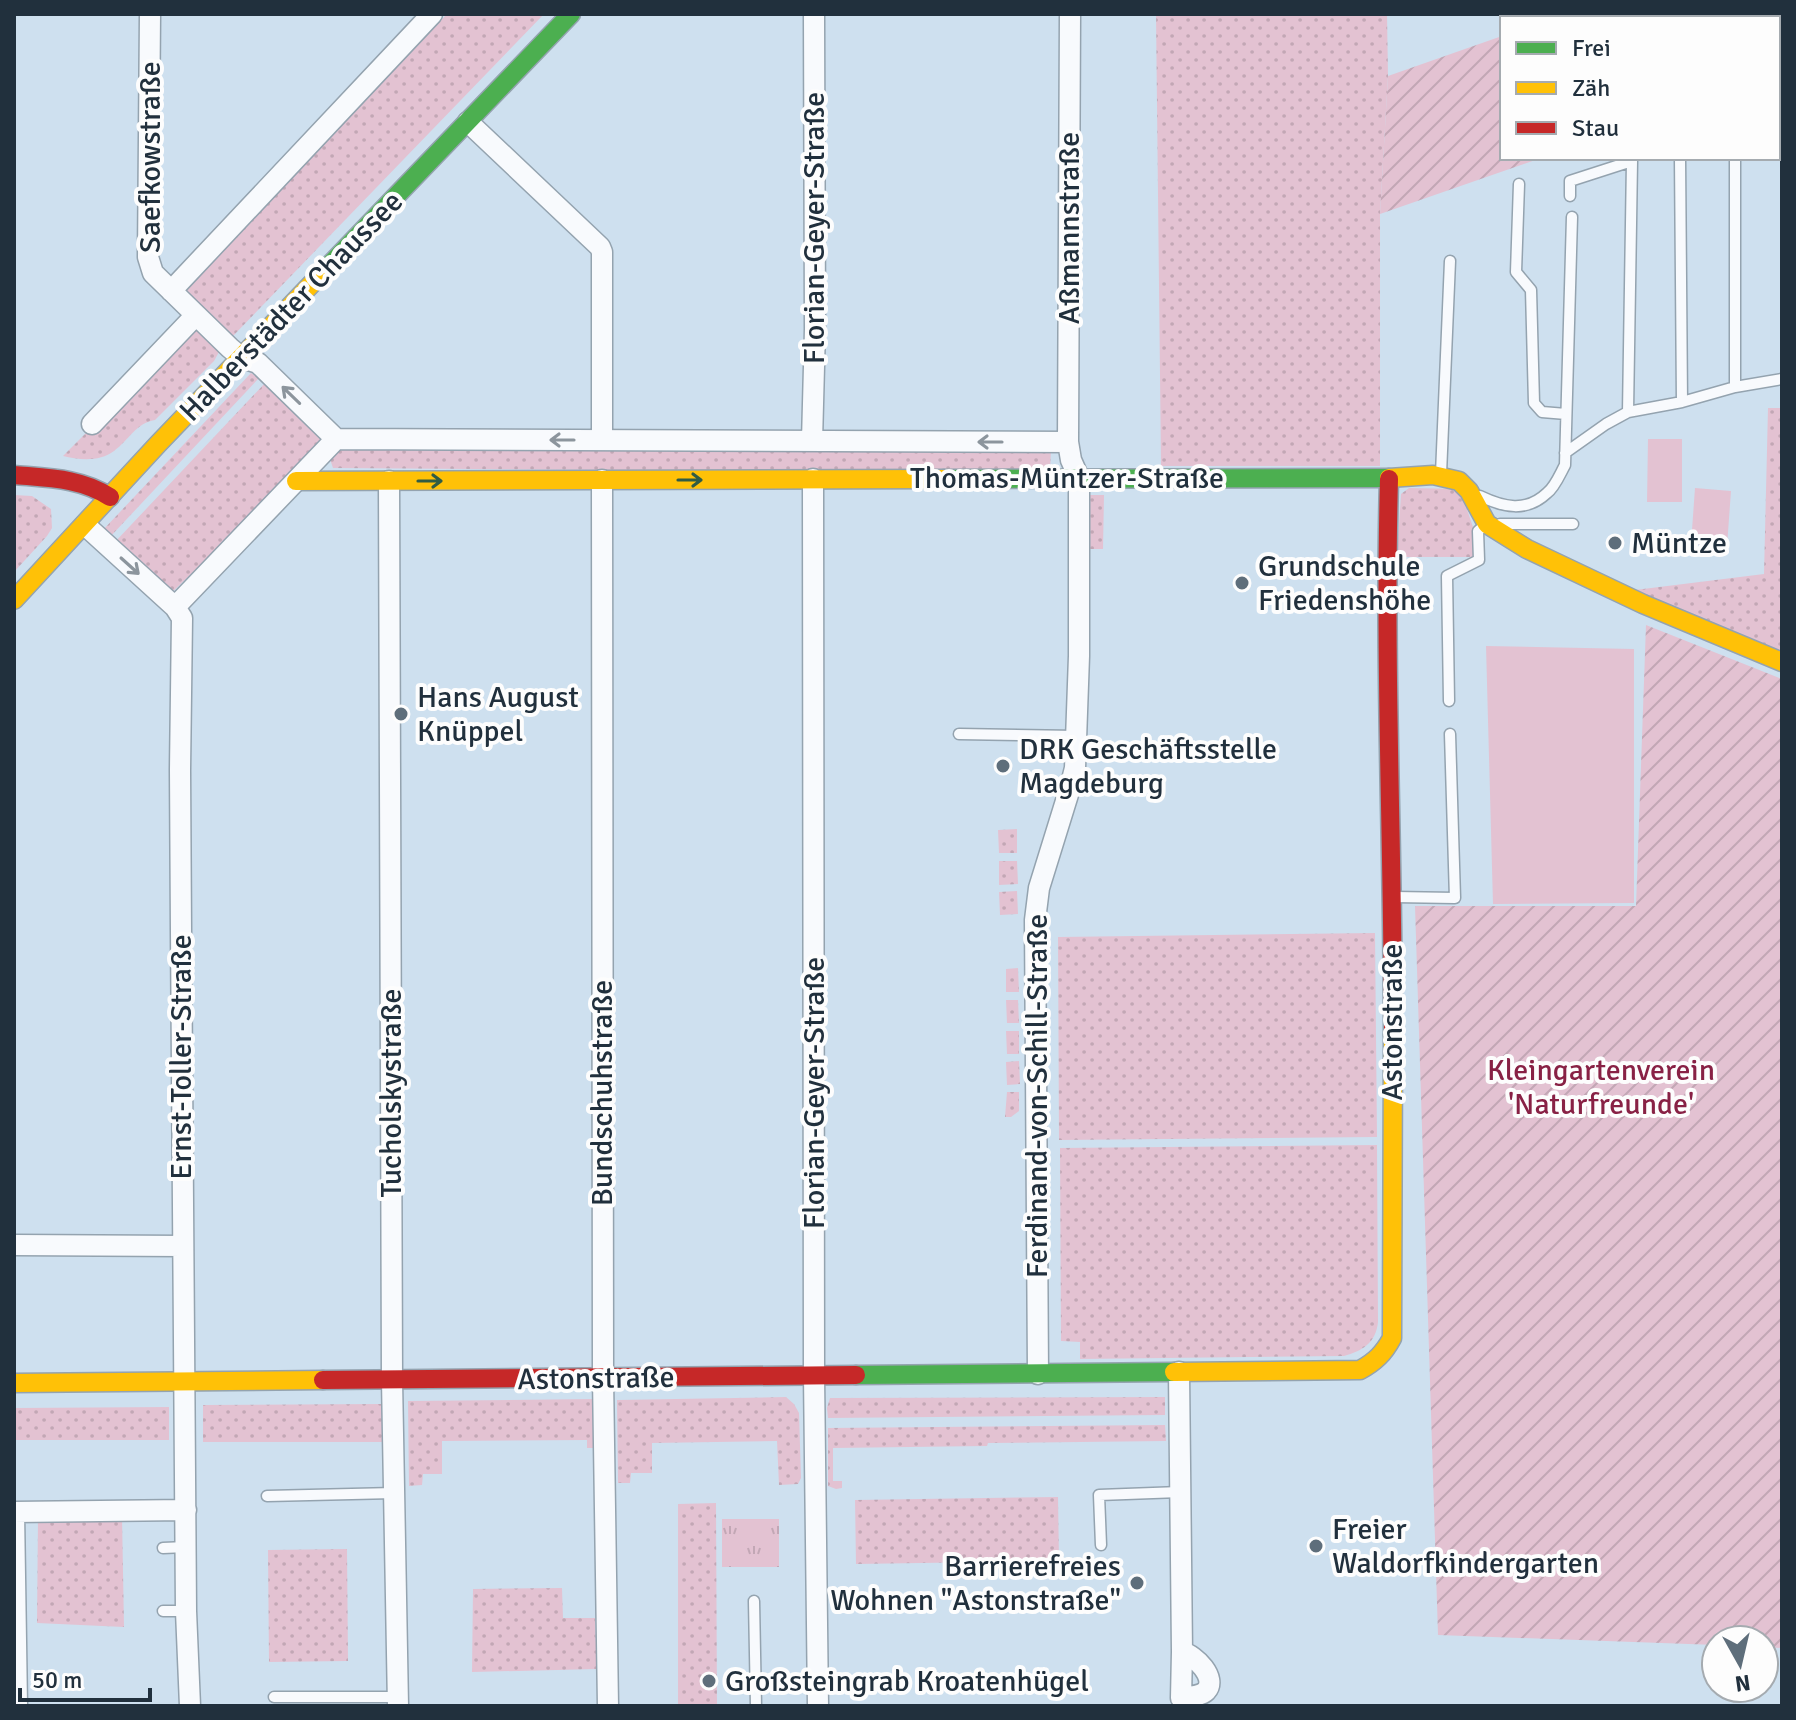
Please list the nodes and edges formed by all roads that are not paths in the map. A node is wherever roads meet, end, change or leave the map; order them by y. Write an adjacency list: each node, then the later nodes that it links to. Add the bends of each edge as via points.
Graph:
1 (150, 14): 13 (street, Saefkowstraße, via 148,257 153,273)
2 (432, 14): 13 (street)
3 (571, 14): 6 (street, Halberstädter Chaussee)
4 (814, 14): 24 (street, Florian-Geyer-Straße)
5 (1070, 14): 25 (street, Aßmannstraße)
6 (468, 122): 15 (street, Halberstädter Chaussee); 23 (street, via 600,247)
7 (1680, 160): 18 (lane)
8 (1735, 160): 17 (lane)
9 (1519, 184): 20 (lane, via 1516,272 1531,290 1534,403 1542,412)
10 (1570, 196): 19 (lane, via 1570,181 1632,161)
11 (1572, 217): 20 (lane)
12 (1450, 261): 28 (lane)
13 (171, 291): 14 (street, Saefkowstraße)
14 (196, 315): 15 (street, Saefkowstraße); 21 (street, Halberstädter Chaussee)
15 (242, 358): 22 (street, Saefkowstraße, one-way to 15, via 258,363); 36 (street, Halberstädter Chaussee)
16 (1782, 379): 17 (lane)
17 (1735, 387): 18 (lane)
18 (1682, 402): 19 (lane)
19 (1628, 412): 26 (lane)
20 (1566, 414): 26 (lane)
21 (92, 424)
22 (336, 439): 23 (street, Thomas-Müntzer-Straße, one-way to 22); 33 (street)
23 (602, 440): 24 (street, Thomas-Müntzer-Straße)
24 (812, 441): 25 (street, Thomas-Müntzer-Straße, one-way to 24)
25 (1068, 442): 29 (street, Ferdinand-von-Schill-Straße)
26 (1565, 453): 35 (lane, via 1565,465 1548,493 1525,506 1499,505)
27 (14, 475): 36 (street, via 85,484)
28 (1441, 476): 31 (street, Thomas-Müntzer-Straße); 35 (street)
29 (1079, 478): 30 (street, Thomas-Müntzer-Straße); 31 (street, Thomas-Müntzer-Straße); 46 (street, Ferdinand-von-Schill-Straße)
30 (813, 479): 32 (street, Thomas-Müntzer-Straße, one-way to 30); 52 (street, Florian-Geyer-Straße)
31 (1389, 479): 47 (street, Astonstraße)
32 (602, 480): 34 (street, Thomas-Müntzer-Straße, one-way to 32); 53 (street, Bundschuhstraße)
33 (296, 481): 34 (street, Thomas-Müntzer-Straße); 41 (street)
34 (389, 481): 54 (street, Tucholskystraße)
35 (1471, 492): 37 (street)
36 (110, 497): 39 (street, Halberstädter Chaussee)
37 (1487, 524): 38 (lane); 42 (street, via 1643,604); 43 (lane, via 1478,531 1479,560 1447,576)
38 (1573, 524)
39 (85, 525): 40 (street, Halberstädter Chaussee); 41 (street, one-way to 41)
40 (14, 600)
41 (175, 607): 49 (street, Ernst-Toller-Straße, via 183,631)
42 (1782, 662)
43 (1449, 701)
44 (959, 734): 46 (lane)
45 (1450, 734): 47 (lane, via 1455,898)
46 (1076, 736): 51 (street, Ferdinand-von-Schill-Straße, via 1075,768 1039,888 1035,920)
47 (1393, 897): 50 (street, Astonstraße, via 1392,1338 1375,1363 1360,1370)
48 (14, 1245): 49 (street)
49 (183, 1246): 55 (street, Ernst-Toller-Straße)
50 (1179, 1372): 51 (street, Astonstraße); 57 (street)
51 (1038, 1374): 52 (street, Astonstraße)
52 (814, 1376): 53 (street, Astonstraße); 75 (street, Florian-Geyer-Straße)
53 (603, 1378): 54 (street, Astonstraße); 73 (street, Bundschuhstraße)
54 (392, 1380): 55 (street, Astonstraße); 58 (street, Tucholskystraße)
55 (185, 1382): 56 (street, Astonstraße); 60 (street, Ernst-Toller-Straße)
56 (14, 1383)
57 (1180, 1492): 62 (lane, via 1099,1495); 70 (street)
58 (394, 1493): 59 (lane); 69 (street, Tucholskystraße)
59 (267, 1496)
60 (186, 1510): 61 (street); 63 (street, Ernst-Toller-Straße)
61 (14, 1512): 71 (street)
62 (1101, 1545)
63 (186, 1547): 64 (lane); 67 (street, Ernst-Toller-Straße)
64 (163, 1548)
65 (754, 1601): 74 (lane)
66 (163, 1611): 67 (lane)
67 (186, 1611): 72 (street, Ernst-Toller-Straße)
68 (274, 1697): 69 (lane)
69 (398, 1702)
70 (1181, 1702)
71 (17, 1706)
72 (190, 1706)
73 (608, 1706)
74 (756, 1706)
75 (818, 1706)

